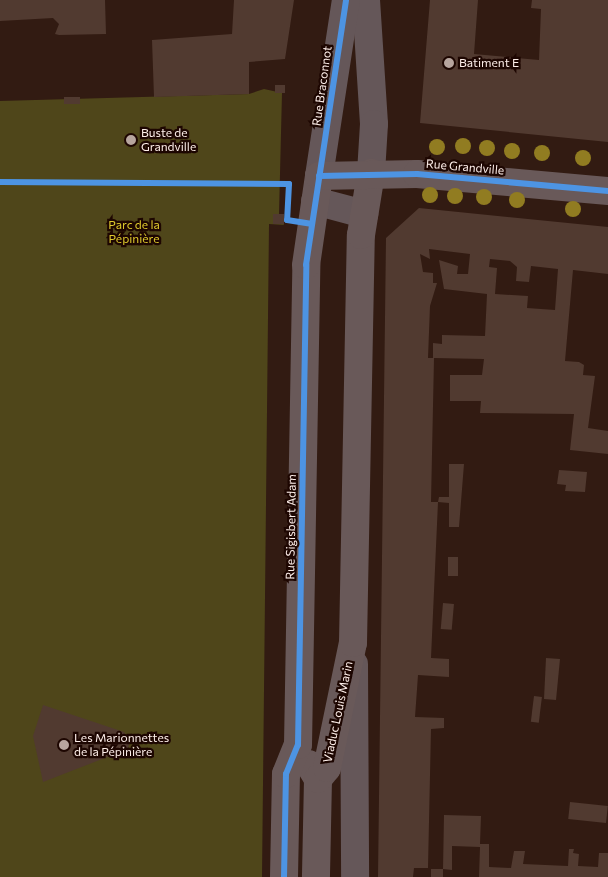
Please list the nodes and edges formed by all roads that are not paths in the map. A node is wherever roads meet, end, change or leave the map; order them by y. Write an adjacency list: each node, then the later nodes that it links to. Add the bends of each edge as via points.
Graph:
1 (346, 0): 4 (street, Rue Braconnot)
2 (366, 0): 3 (street, via 374,124)
3 (371, 173): 4 (main road, Rue Grandville); 5 (main road, Rue Grandville); 6 (main road)
4 (317, 189): 6 (street); 8 (main road, Rue Sigisbert Adam, via 305,300)
5 (608, 190)
6 (364, 214): 7 (main road)
7 (353, 643): 9 (main road, Viaduc Louis Marin, via 327,768); 12 (street, via 357,756)
8 (298, 745): 9 (main road, Viaduc Louis Marin); 10 (main road, Rue Sigisbert Adam, via 286,774)
9 (318, 779): 11 (main road, Viaduc Louis Marin)
10 (284, 877)
11 (316, 877)
12 (355, 877)

